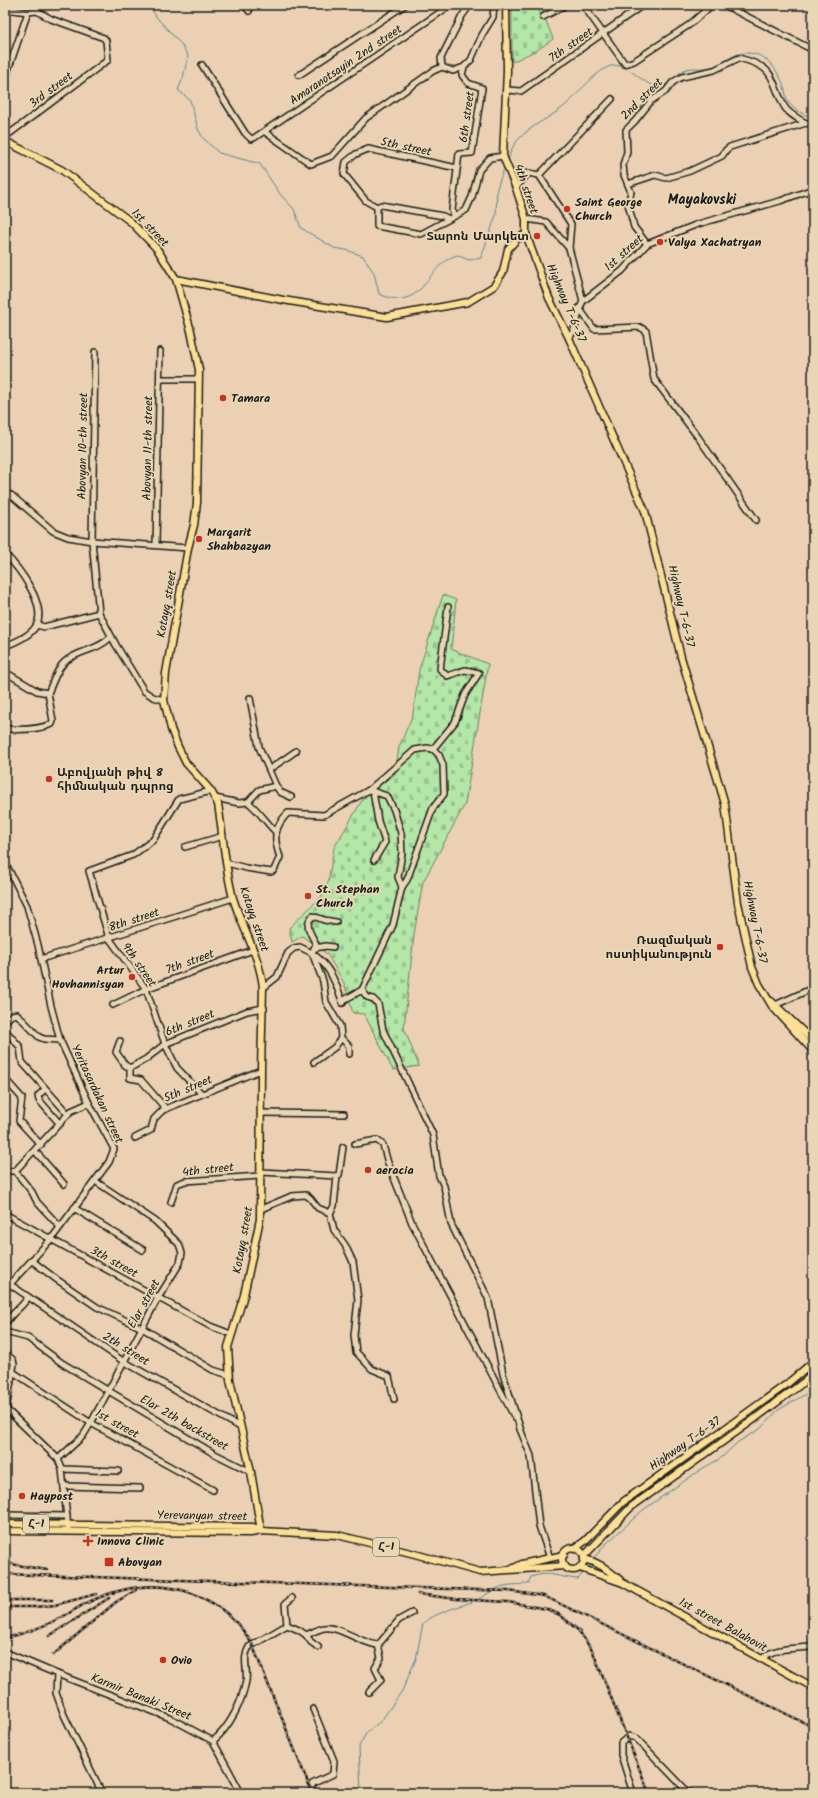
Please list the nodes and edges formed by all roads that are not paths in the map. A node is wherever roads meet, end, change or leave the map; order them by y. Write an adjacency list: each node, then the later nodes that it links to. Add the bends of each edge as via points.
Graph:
1 (244, 5): 14 (street)
2 (405, 5): 21 (street)
3 (451, 5): 27 (street, Amaranotsayin 2nd street)
4 (470, 5): 19 (street, via 441,58)
5 (494, 5): 20 (street, via 493,17 472,60)
6 (506, 5): 23 (main road, 4th street)
7 (566, 5): 15 (street)
8 (583, 5): 16 (street)
9 (643, 5): 16 (street, 7th street)
10 (712, 5): 16 (street, via 689,25 634,61 625,64)
11 (724, 5): 17 (street)
12 (5, 9): 13 (street)
13 (28, 12): 22 (street); 28 (street, 3rd street, via 37,11 51,19 104,38 108,60)
14 (249, 12)
15 (543, 17)
16 (603, 34): 23 (street, 7th street, via 521,91)
17 (813, 50)
18 (202, 65): 27 (street, Amaranotsayin 2nd street, via 245,133 251,139)
19 (442, 67): 20 (street, via 453,71); 27 (street, via 433,70 366,118 332,156 311,164)
20 (464, 67): 31 (street, 6th street, via 462,75 468,84 482,88 472,153 459,154)
21 (299, 75)
22 (5, 79)
23 (506, 90): 30 (main road, 4th street)
24 (612, 99): 32 (street)
25 (806, 124): 26 (street); 33 (street, via 730,147 718,158 690,171 666,178 655,175); 33 (street, 2nd street, via 784,107 772,75 755,62 738,58 714,70 682,77 673,82 666,92 651,101 636,121 628,126 627,152 623,165)
26 (813, 124)
27 (265, 132)
28 (5, 137)
29 (5, 141): 42 (main road, 1st street, via 62,170 131,222 157,249)
30 (503, 156): 34 (main road, 4th street); 37 (street, via 490,158 479,170 466,210)
31 (458, 168): 36 (street, 5th street, via 368,149 356,154 346,162 344,174 366,200); 37 (street, 6th street)
32 (539, 175): 34 (street, via 528,173); 41 (street, via 571,224)
33 (628, 184): 40 (street, 2nd street, via 631,192 628,204 634,227)
34 (516, 188): 38 (main road, 4th street)
35 (813, 189): 40 (street, 1st street, via 698,224)
36 (377, 207): 37 (street, via 381,205); 37 (street, via 377,226 421,234)
37 (452, 218)
38 (526, 219): 39 (main road, 4th street); 41 (street, via 546,222)
39 (526, 234): 42 (main road, via 508,249 503,272 494,286 468,302 387,317); 45 (main road, Highway T-6-37, via 549,298)
40 (647, 244): 43 (street, 1st street, via 622,272)
41 (570, 248): 43 (street)
42 (176, 279): 49 (main road, Kotayq street, via 191,331)
43 (583, 301): 44 (street)
44 (580, 308): 45 (street, via 574,333); 51 (street, via 594,329 640,327 646,331 654,379)
45 (569, 338): 95 (main road, Highway T-6-37, via 645,511 681,657 725,804 738,903 752,967 767,998)
46 (160, 351): 48 (street, Abovyan 11-th street)
47 (95, 352): 52 (street, Abovyan 10-th street)
48 (160, 379): 49 (street); 53 (street, Abovyan 11-th street)
49 (199, 379): 54 (main road, Kotayq street, via 197,503)
50 (5, 493): 52 (street, via 12,495 53,532)
51 (756, 520)
52 (92, 541): 53 (street); 57 (street, Abovyan 10-th street)
53 (156, 545): 54 (street)
54 (188, 548): 64 (main road, Kotayq street, via 166,673)
55 (5, 554): 58 (street, via 20,571 33,593 38,613)
56 (448, 607): 66 (street, via 440,668 447,676 465,670 479,673 465,695 456,722)
57 (99, 613): 58 (street, via 44,627); 59 (street)
58 (37, 625): 60 (street, via 22,638)
59 (111, 637): 62 (street, via 98,647 66,661); 64 (street, via 144,691)
60 (5, 646)
61 (5, 672): 62 (street, via 38,691)
62 (48, 693): 65 (street, via 52,724)
63 (250, 698): 68 (street, via 259,747)
64 (164, 700): 71 (main road, Kotayq street, via 178,747 193,773)
65 (5, 729)
66 (433, 749): 70 (street, via 415,750); 81 (street, via 443,765 444,794 433,808 407,880)
67 (296, 751): 68 (street)
68 (270, 769): 69 (street)
69 (276, 786): 72 (street, via 280,792); 74 (street, via 259,790)
70 (371, 790): 75 (street, via 324,815 288,813); 78 (street, via 385,842); 81 (street, via 387,796 394,810 401,833 402,853 398,877)
71 (211, 791): 73 (main road, Kotayq street); 84 (street, 9th street, via 179,799 153,840 133,855 89,871)
72 (291, 797)
73 (215, 798): 74 (street, via 239,804); 76 (main road, Kotayq street)
74 (248, 802): 75 (street)
75 (275, 831): 80 (street, via 280,857 274,870 271,872)
76 (223, 836): 77 (street); 80 (main road, Kotayq street)
77 (185, 847)
78 (374, 860)
79 (5, 862): 89 (street, Yeritasardakan street, via 27,906)
80 (227, 863): 82 (main road, Kotayq street)
81 (402, 887): 93 (street, via 393,925)
82 (233, 898): 84 (street, 8th street); 87 (main road, Kotayq street)
83 (336, 922): 86 (street, via 315,915 310,919 308,929 316,944)
84 (109, 938): 89 (street, 8th street); 90 (street, 9th street)
85 (333, 947): 86 (street)
86 (315, 948): 88 (street)
87 (253, 950): 90 (street, 7th street); 91 (main road, Kotayq street)
88 (312, 953): 91 (street, via 300,947 288,952 276,977); 93 (street, via 322,960 337,984 343,1002); 99 (street, via 323,980 326,1002 340,1026)
89 (41, 959): 100 (street, Yeritasardakan street)
90 (146, 988): 94 (street, 7th street); 103 (street, 9th street)
91 (263, 988): 96 (main road, Kotayq street)
92 (813, 988): 95 (street)
93 (362, 990): 158 (street, via 378,1004 383,1030 434,1135 439,1176 444,1186 451,1224 488,1298 503,1374)
94 (113, 1005)
95 (774, 1005): 102 (main road, Highway T-6-37); 104 (main road, Highway T-6-37)
96 (264, 1008): 103 (street, 6th street, via 247,1011); 108 (main road, Kotayq street)
97 (5, 1021): 100 (street, via 17,1014 39,1036 44,1039)
98 (5, 1030): 110 (street, via 20,1047 22,1062)
99 (341, 1038): 105 (street, via 349,1046); 106 (street, via 335,1047)
100 (60, 1040): 112 (street, Yeritasardakan street)
101 (120, 1041): 107 (street, via 116,1052)
102 (813, 1041)
103 (165, 1044): 107 (street, 6th street); 111 (street, 9th street, via 177,1068)
104 (813, 1051)
105 (350, 1054)
106 (314, 1062)
107 (130, 1068): 113 (street, via 130,1078 141,1080)
108 (261, 1070): 111 (street, 5th street); 114 (main road, Kotayq street)
109 (5, 1079): 120 (street, via 22,1098 19,1121)
110 (45, 1088): 115 (street); 117 (street, via 38,1096 39,1100)
111 (201, 1093): 113 (street, 5th street)
112 (89, 1103): 115 (street); 127 (street, Yeritasardakan street, via 114,1149 109,1162)
113 (166, 1109): 118 (street, 5th street, via 154,1119 151,1130)
114 (261, 1113): 116 (street); 125 (main road, Kotayq street)
115 (68, 1114): 117 (street)
116 (344, 1114)
117 (60, 1124): 120 (street)
118 (135, 1138)
119 (355, 1144): 158 (street, via 377,1140 382,1145 412,1223)
120 (41, 1145): 122 (street)
121 (344, 1147): 126 (street)
122 (35, 1151): 124 (street); 128 (street)
123 (6, 1171): 124 (street)
124 (15, 1171): 134 (street, via 37,1202)
125 (261, 1174): 126 (street); 129 (street, 4th street, via 185,1181 177,1184); 131 (main road, Kotayq street)
126 (337, 1176): 132 (street, via 334,1206)
127 (95, 1181): 130 (street, Yeritasardakan street); 140 (street, Elar street, via 155,1221 179,1244 182,1253 180,1263)
128 (64, 1184)
129 (171, 1202)
130 (74, 1208): 134 (street, Yeritasardakan street); 136 (street)
131 (261, 1209): 132 (street, via 292,1196 306,1195 318,1208); 144 (main road, Kotayq street, via 244,1295)
132 (330, 1213): 154 (street, via 334,1230 353,1262 358,1300 354,1335 356,1352 372,1369 389,1376)
133 (5, 1214): 135 (street, 3th street)
134 (60, 1227): 135 (street, Yeritasardakan street)
135 (52, 1238): 137 (street, Yeritasardakan street); 140 (street, 3th street)
136 (143, 1250)
137 (31, 1260): 138 (street, Yeritasardakan street); 142 (street, via 97,1307)
138 (7, 1282): 139 (street, 2th street)
139 (28, 1297): 141 (street); 146 (street, 2th street)
140 (158, 1298): 142 (street, Elar street); 144 (street, 3th street, via 210,1326)
141 (5, 1324)
142 (142, 1328): 146 (street, Elar street); 150 (street, via 213,1370)
143 (5, 1332): 152 (street, Elar 2th backstreet, via 28,1338 62,1363)
144 (231, 1334): 150 (main road, Kotayq street, via 228,1347)
145 (5, 1353): 148 (street, via 13,1360)
146 (124, 1361): 152 (street, Elar street); 157 (street, 2th street)
147 (813, 1362): 151 (main road, Highway T-6-37)
148 (13, 1372): 155 (street); 156 (street, 1st street)
149 (813, 1374): 153 (main road, Highway T-6-37)
150 (229, 1376): 157 (main road, Kotayq street)
151 (787, 1384): 153 (main road); 172 (main road, Highway T-6-37, via 623,1502)
152 (107, 1390): 156 (street, Elar street); 162 (street, Elar 2th backstreet, via 213,1453)
153 (793, 1391): 175 (main road, Highway T-6-37, via 631,1507)
154 (394, 1400)
155 (5, 1408): 159 (street)
156 (91, 1423): 159 (street, Elar street, via 83,1436); 165 (street, 1st street)
157 (240, 1427): 162 (main road, Kotayq street)
158 (521, 1430): 174 (street, via 531,1456 540,1526)
159 (58, 1459): 160 (street)
160 (62, 1469): 161 (street); 163 (street)
161 (118, 1471)
162 (251, 1472): 171 (main road, Kotayq street)
163 (64, 1486): 164 (street); 167 (street)
164 (140, 1488)
165 (213, 1490)
166 (5, 1514): 167 (street)
167 (67, 1516): 169 (street)
168 (5, 1524): 169 (main road, Yerevanyan street / Հ-1)
169 (68, 1528): 170 (main road, Yerevanyan street / Հ-1); 171 (main road, Yerevanyan street / Հ-1)
170 (5, 1531)
171 (261, 1532): 178 (main road, Հ-1, via 337,1535 480,1572)
172 (574, 1549): 173 (main road, Հ-1, via 568,1550); 175 (main road, Հ-1, via 580,1551)
173 (564, 1555): 174 (main road, Հ-1); 176 (main road)
174 (550, 1558): 178 (main road, Հ-1, via 522,1564)
175 (584, 1558): 177 (main road); 179 (main road, Հ-1, via 607,1569)
176 (565, 1566): 177 (main road, Հ-1, via 572,1570); 178 (main road, Հ-1)
177 (580, 1568): 179 (main road, Հ-1)
178 (509, 1570)
179 (623, 1583): 188 (main road, 1st street Balahovit / Հ-1)
180 (292, 1598): 182 (street, via 285,1604)
181 (412, 1614): 184 (street, via 399,1620)
182 (287, 1625): 183 (street); 193 (street, via 249,1647 245,1653 247,1680 238,1706 224,1732)
183 (306, 1635): 184 (street, via 323,1628 331,1628); 185 (street)
184 (378, 1645): 191 (street, via 381,1658 375,1668 381,1680)
185 (318, 1646)
186 (812, 1646): 188 (street, via 774,1651)
187 (5, 1652): 189 (street, Karmir Banaki Street)
188 (762, 1659): 190 (main road, 1st street Balahovit / Հ-1)
189 (57, 1674): 193 (street, Karmir Banaki Street, via 170,1718); 194 (street, via 56,1693 64,1715)
190 (813, 1687)
191 (369, 1692)
192 (312, 1709): 196 (street, via 334,1761 333,1774 312,1784)
193 (213, 1741): 195 (street)
194 (102, 1793)
195 (241, 1793)
196 (312, 1793)
197 (633, 1793): 198 (street, via 620,1751 621,1743 629,1736 636,1738)
198 (691, 1793)

